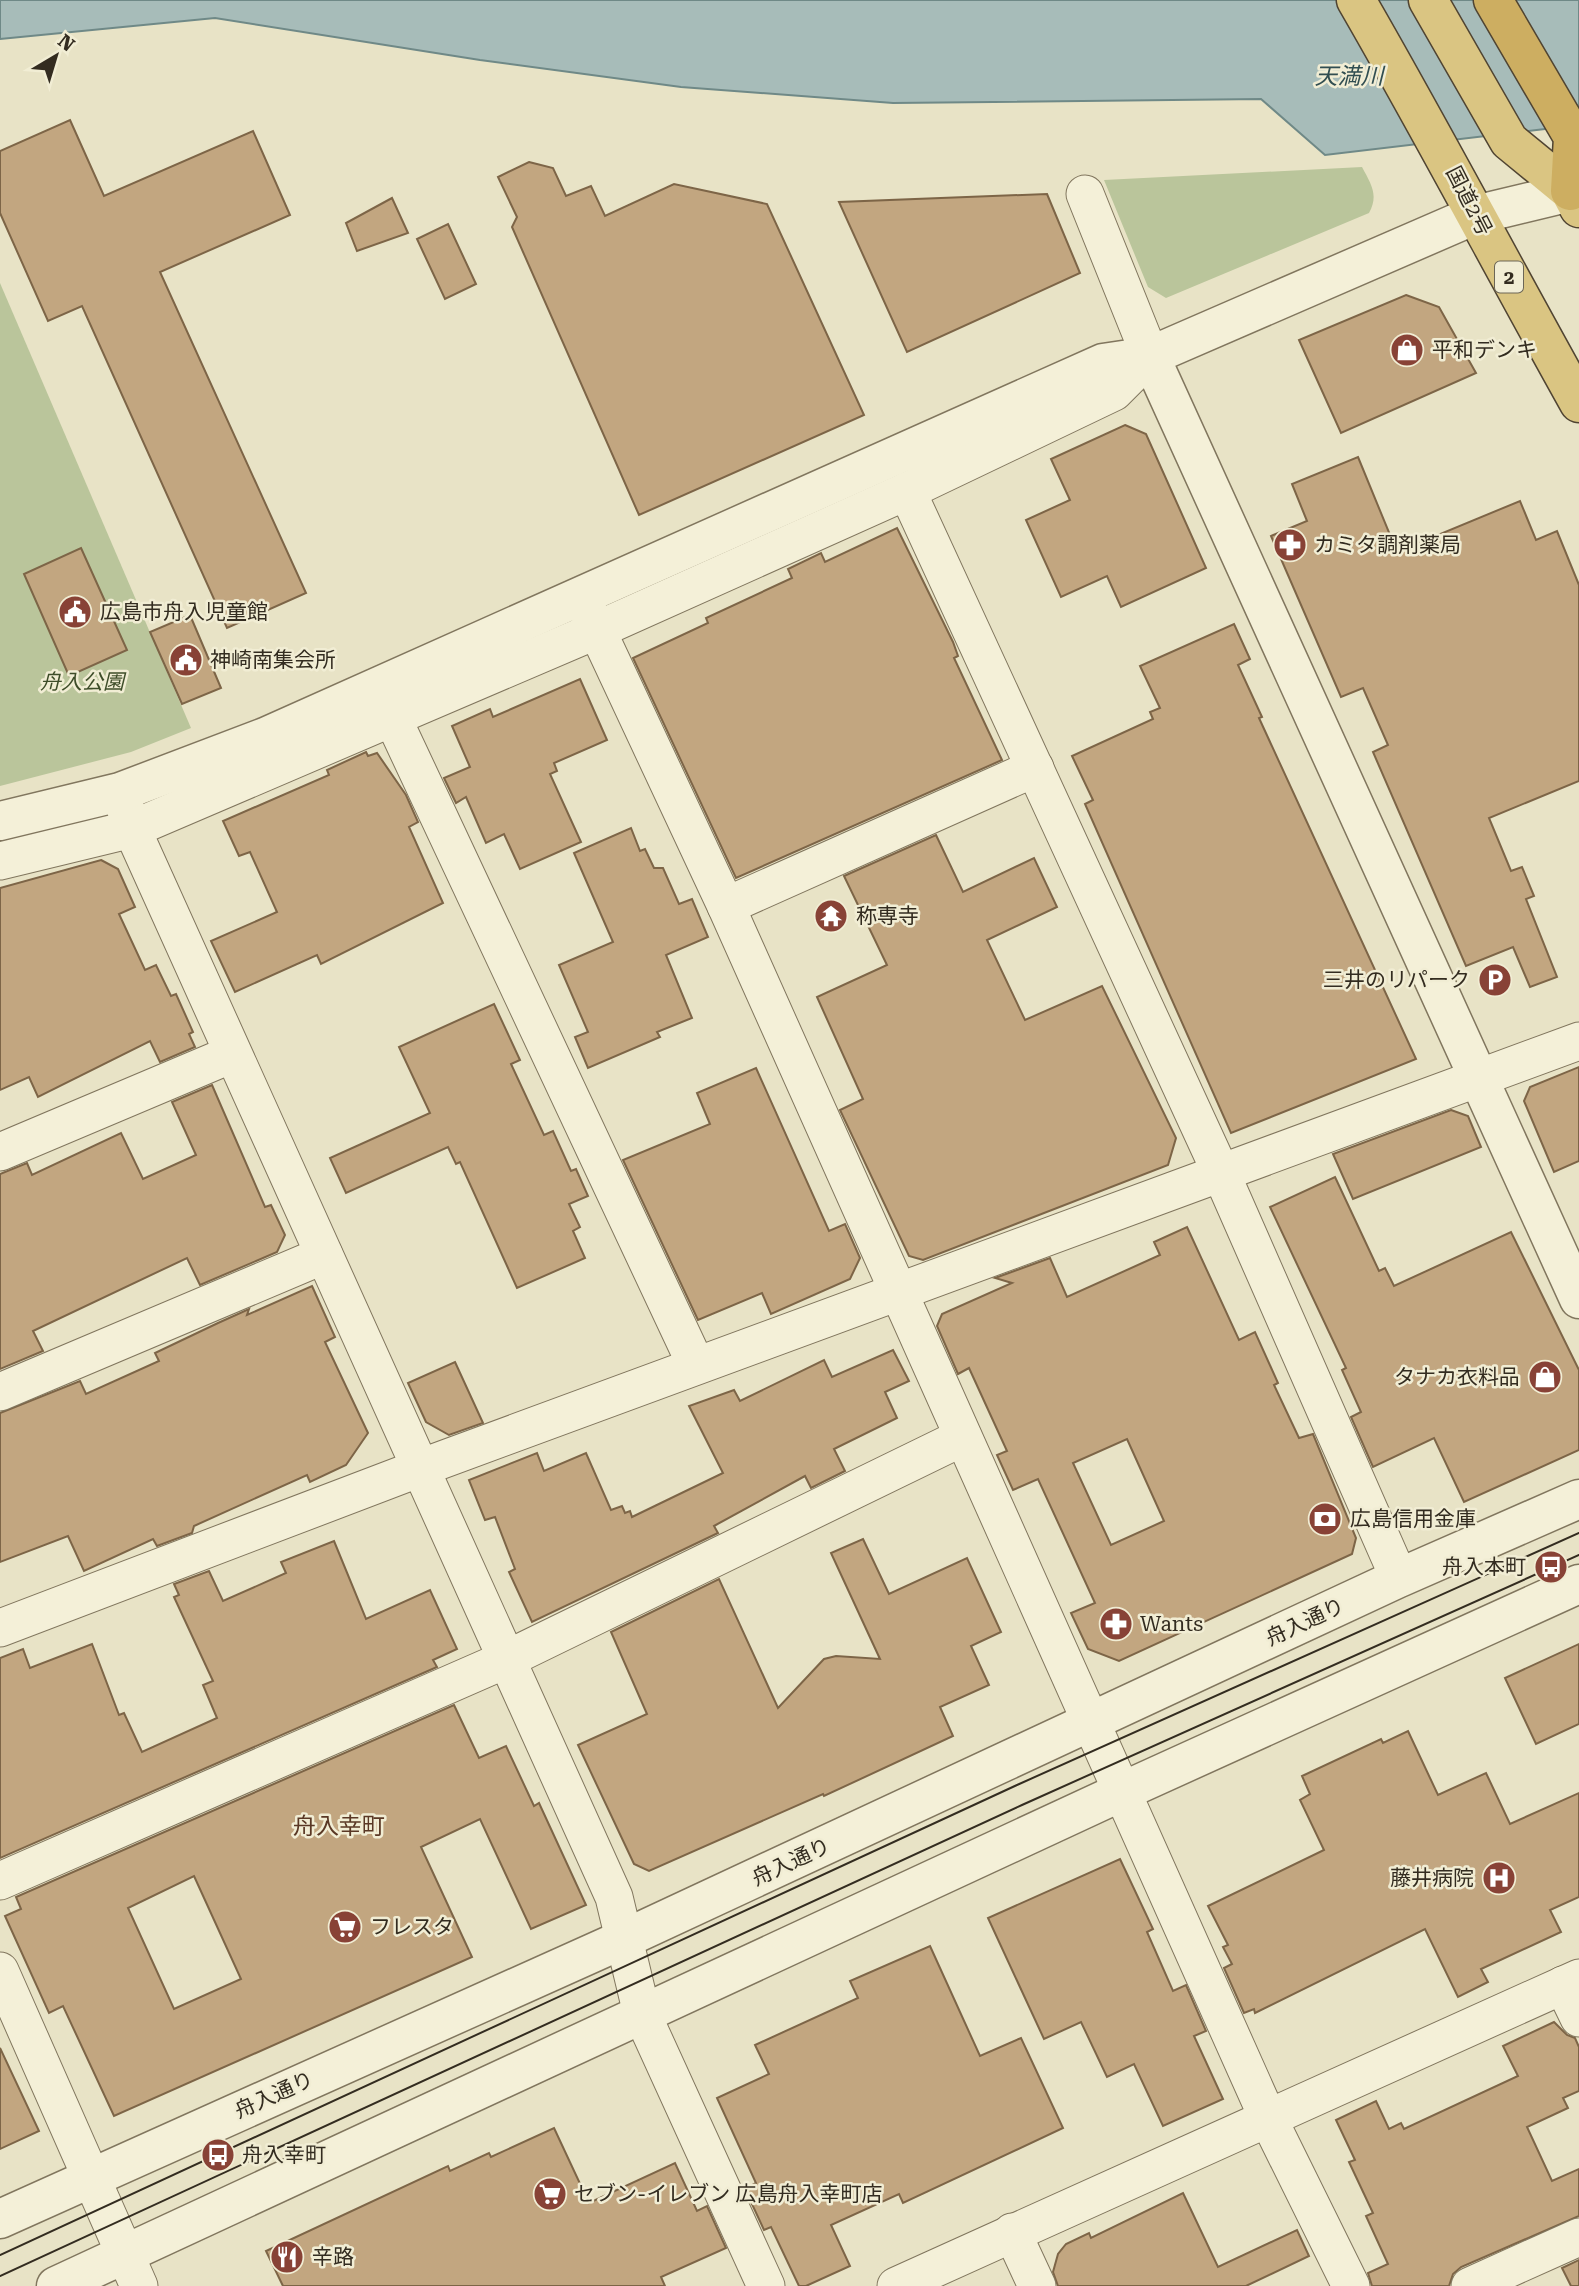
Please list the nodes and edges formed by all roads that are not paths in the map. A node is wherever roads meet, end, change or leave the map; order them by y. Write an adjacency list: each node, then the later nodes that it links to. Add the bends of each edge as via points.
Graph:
1 (1356, 0): 6 (highway, 国道2号 / 2, via 1442,148)
2 (1428, 0): 5 (highway, via 1509,141)
3 (1493, 0): 5 (highway, via 1573,137)
4 (1085, 194): 7 (street)
5 (1576, 196): 6 (street)
6 (1475, 215): 7 (street); 8 (highway, 国道2号 / 2)
7 (1150, 356): 9 (street, via 1114,392); 10 (street, via 1103,363); 20 (street)
8 (1579, 403)
9 (907, 491): 10 (street); 12 (street)
10 (589, 614): 11 (street); 13 (street); 17 (street)
11 (393, 719): 15 (street); 26 (street)
12 (1035, 768): 17 (street); 22 (street)
13 (120, 792): 14 (street); 15 (street)
14 (0, 821)
15 (132, 829): 16 (street); 19 (street)
16 (0, 861)
17 (726, 906): 24 (street)
18 (1579, 1041): 20 (street)
19 (232, 1054): 21 (street); 23 (street)
20 (1480, 1078): 22 (street); 25 (street)
21 (0, 1152)
22 (1221, 1172): 24 (street); 31 (street)
23 (324, 1255): 27 (street); 29 (street)
24 (899, 1292): 26 (street); 28 (street)
25 (1579, 1299)
26 (696, 1365): 29 (street)
27 (0, 1392)
28 (963, 1437): 34 (street); 35 (street)
29 (420, 1468): 33 (street); 34 (street)
30 (1579, 1499): 31 (street, 舟入通り)
31 (1399, 1578): 35 (street, 舟入通り)
32 (1579, 1584): 36 (street)
33 (0, 1628)
34 (507, 1659): 37 (street); 38 (street, via 614,1897)
35 (1089, 1723): 36 (street); 38 (street, 舟入通り)
36 (1121, 1792): 41 (street); 43 (street)
37 (0, 1881)
38 (626, 1938): 41 (street); 44 (street, 舟入通り)
39 (0, 1971): 44 (street)
40 (1571, 1981): 42 (street); 43 (street)
41 (642, 2014): 48 (street); 50 (street)
42 (1579, 2018)
43 (1267, 2116): 46 (street); 53 (street)
44 (91, 2177): 45 (street, 舟入通り); 48 (street)
45 (0, 2218)
46 (1012, 2232): 51 (street); 52 (street)
47 (1579, 2237): 54 (street)
48 (132, 2271): 49 (street)
49 (56, 2286)
50 (766, 2286)
51 (896, 2286)
52 (1037, 2286)
53 (1351, 2286)
54 (1470, 2286)

